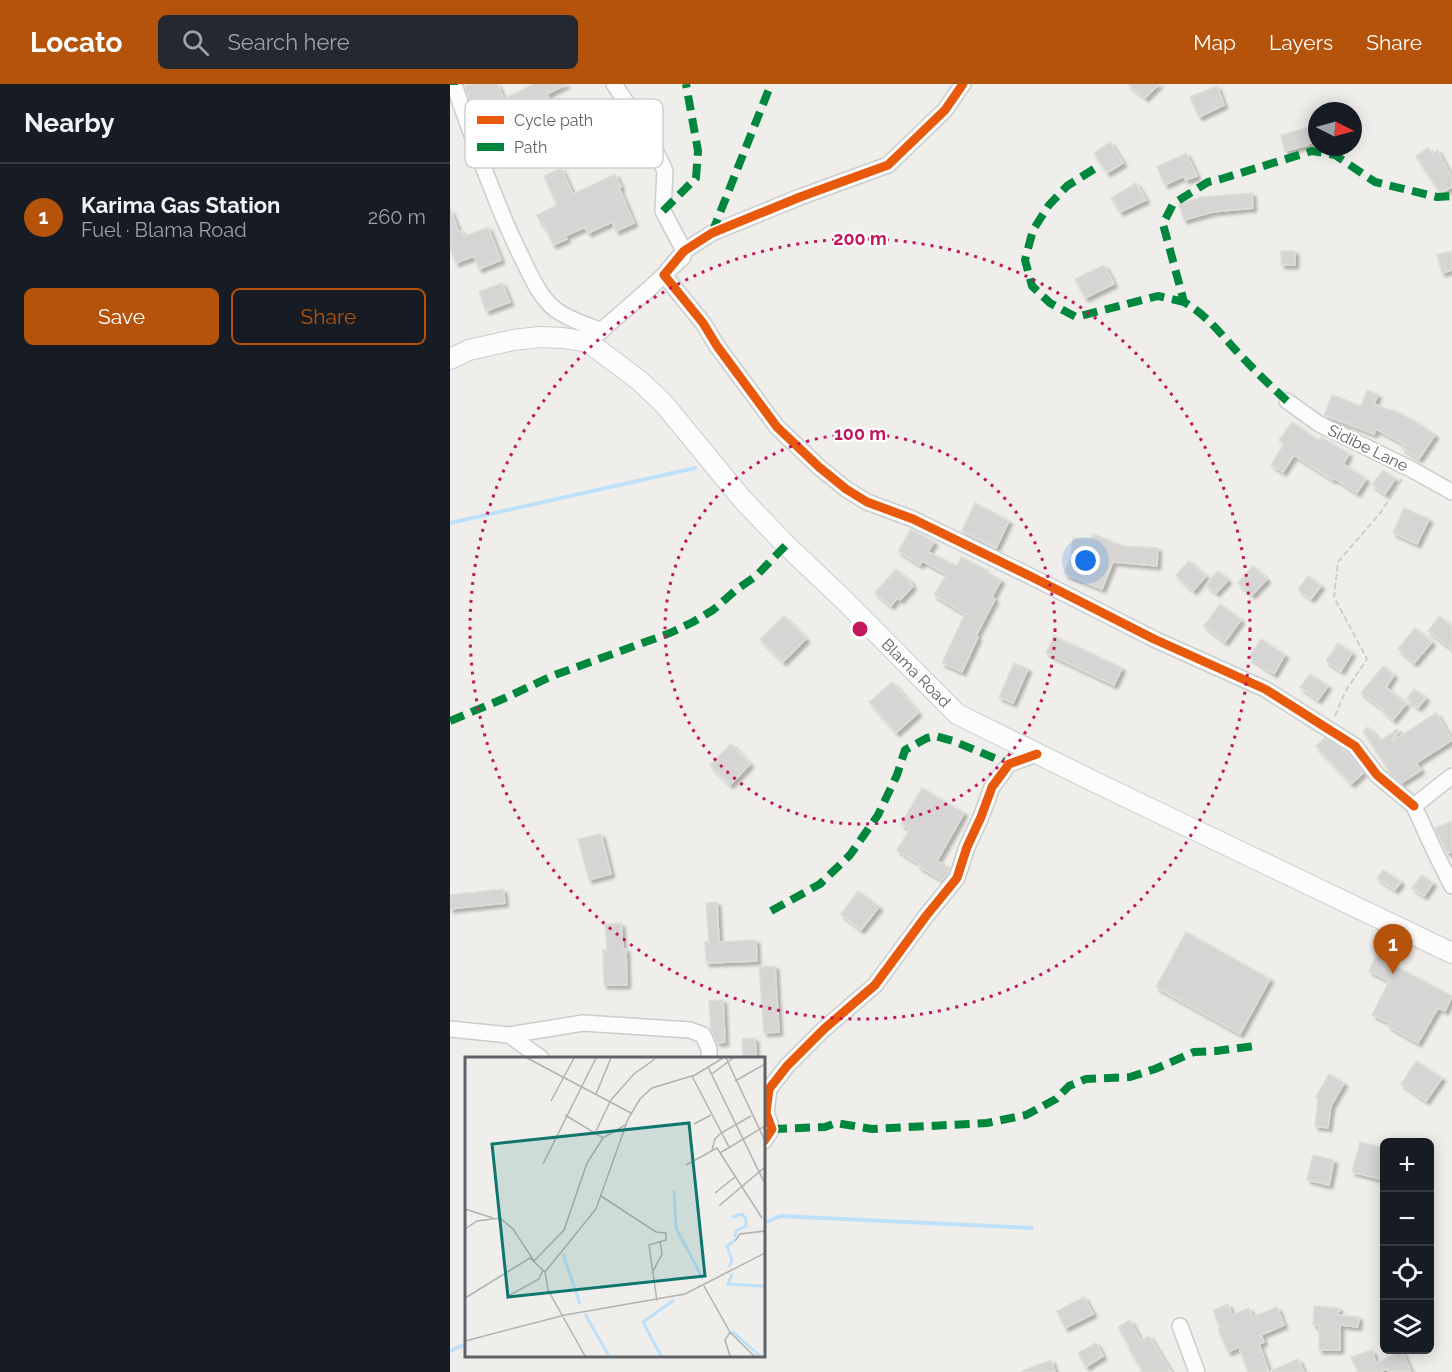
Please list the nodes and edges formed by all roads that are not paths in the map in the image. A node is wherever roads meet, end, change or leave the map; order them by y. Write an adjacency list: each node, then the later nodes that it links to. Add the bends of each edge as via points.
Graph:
1 (614, 84): 4 (street)
2 (963, 84): 8 (street, via 945,110 888,165 712,233)
3 (454, 85): 5 (street)
4 (624, 99)
5 (465, 115)
6 (663, 167): 8 (street, via 663,211)
7 (485, 168): 10 (street, via 505,223 544,298)
8 (684, 251): 9 (street, via 683,257)
9 (664, 275): 10 (street); 16 (street, via 777,427 846,489 1265,689 1355,746 1377,775)
10 (595, 336): 11 (street, Blama Road, via 513,340 469,350); 14 (street, Blama Road, via 664,404 786,545 957,714)
11 (450, 359)
12 (1287, 401): 13 (street, Sidibe Lane, via 1319,424)
13 (1452, 492)
14 (1037, 753): 18 (street, Blama Road); 23 (street, via 1009,764 992,788 957,878 875,985 824,1029 769,1089 766,1113 772,1129)
15 (1452, 776): 16 (street)
16 (1414, 806): 17 (street)
17 (1452, 886)
18 (1452, 953)
19 (450, 1029): 20 (street)
20 (509, 1035): 21 (street); 22 (street, via 583,1023 690,1030 703,1035)
21 (538, 1057)
22 (709, 1057)
23 (765, 1140)
24 (1180, 1326): 25 (street)
25 (1197, 1372)

